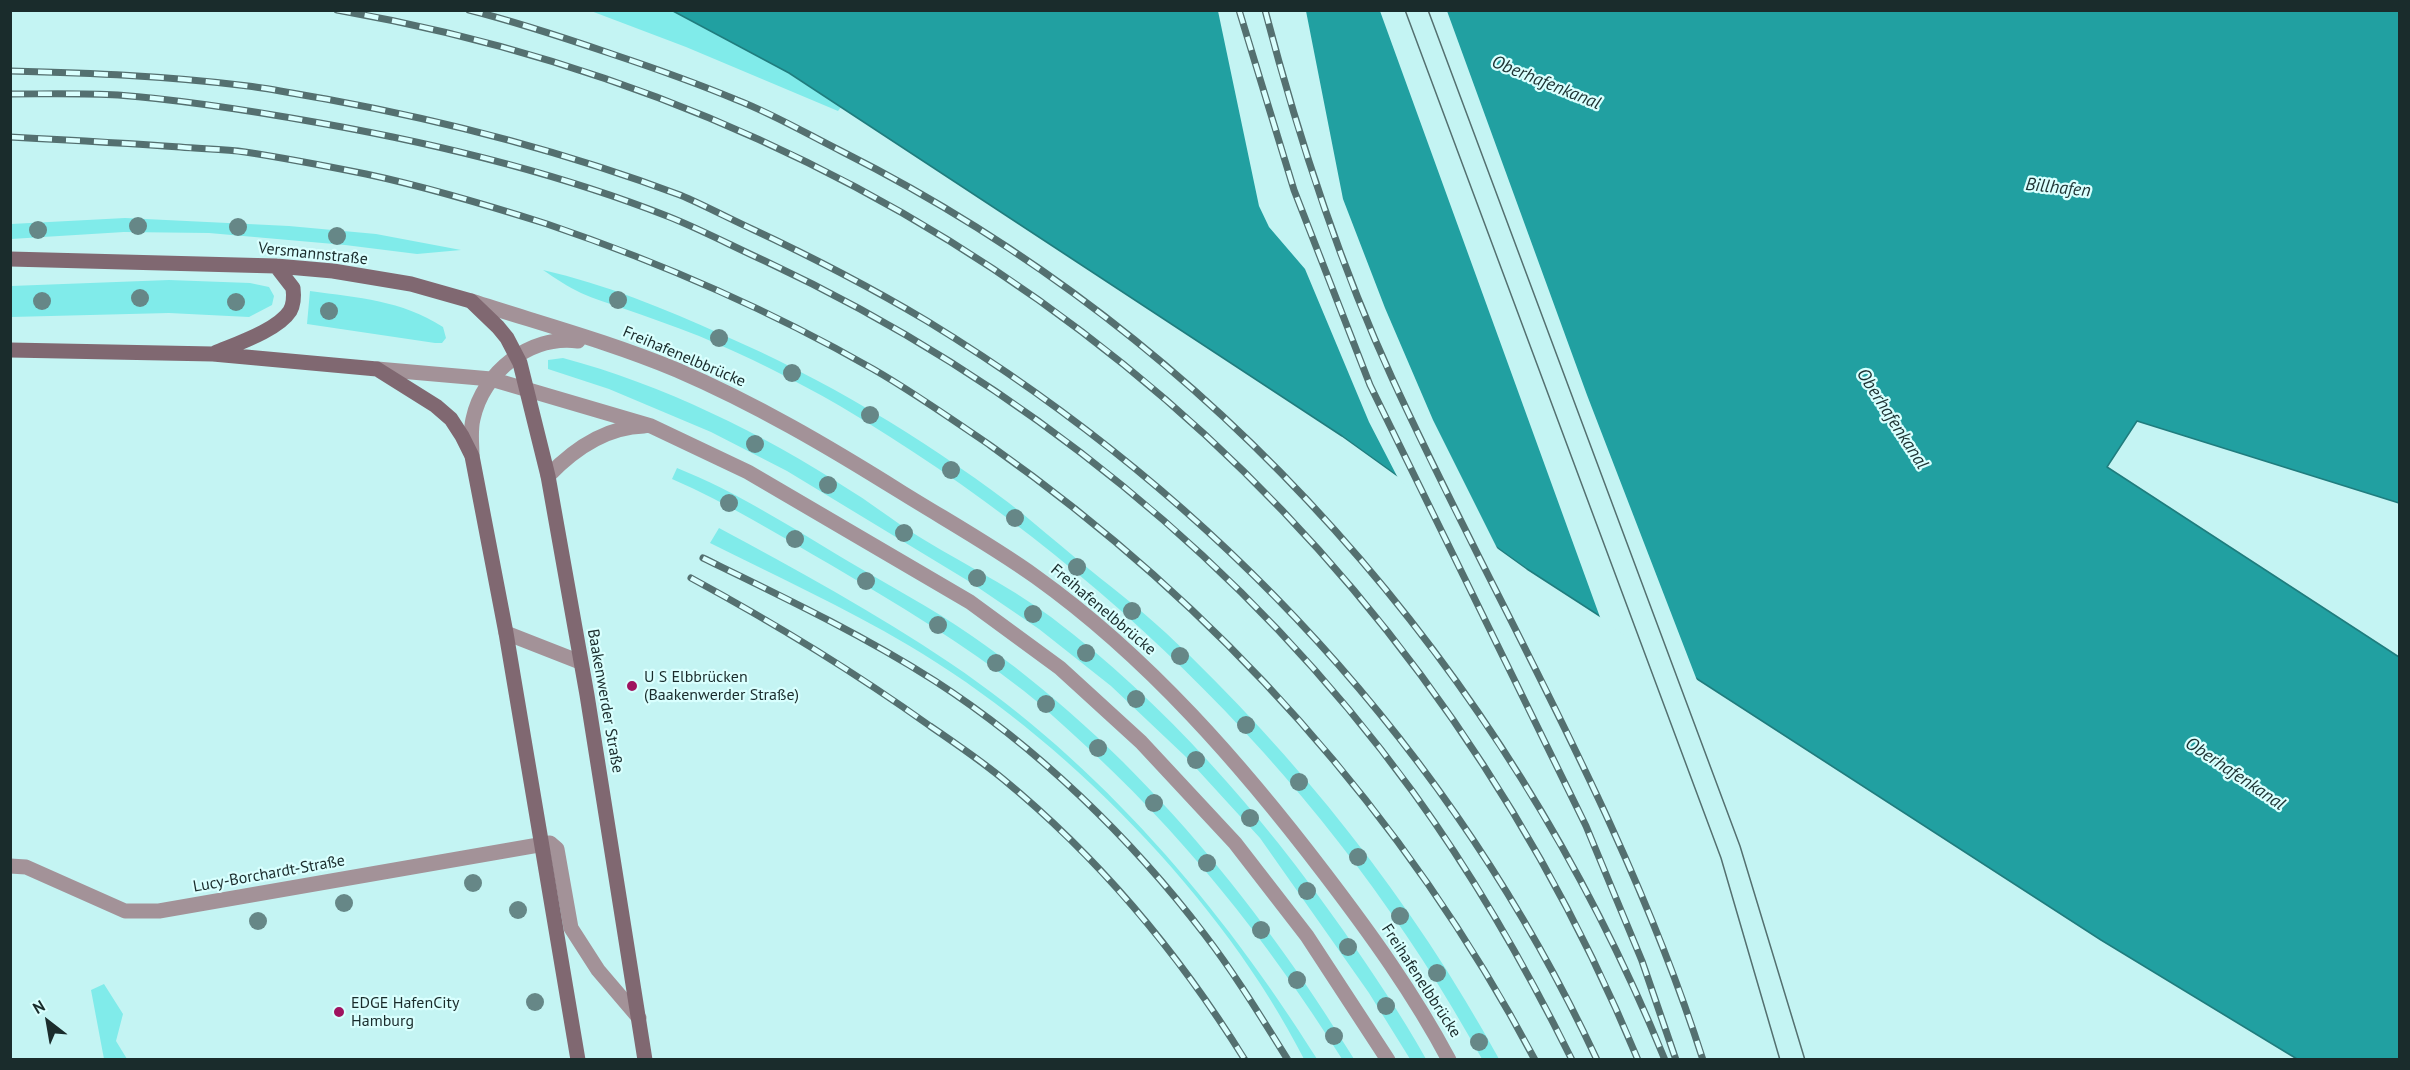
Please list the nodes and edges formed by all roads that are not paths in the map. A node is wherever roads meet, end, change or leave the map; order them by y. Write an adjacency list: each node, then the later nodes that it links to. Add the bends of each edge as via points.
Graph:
1 (10, 259): 2 (main road, Versmannstraße)
2 (276, 266): 3 (main road, Versmannstraße, via 411,284); 6 (main road, via 293,288 289,313 263,331)
3 (471, 301): 4 (street, Versmannstraße); 7 (main road, Baakenwerder Straße, via 498,327)
4 (602, 343): 7 (street, via 555,340); 22 (street, Freihafenelbbrücke, via 677,370 822,442 1036,577 1110,637 1180,703 1290,828 1400,978)
5 (10, 350): 6 (main road)
6 (213, 354): 8 (main road)
7 (517, 355): 9 (street); 10 (main road, Baakenwerder Straße)
8 (376, 369): 9 (street); 12 (main road, via 451,419)
9 (492, 379): 10 (street); 12 (street, via 472,420)
10 (528, 390): 11 (street); 13 (main road, Baakenwerder Straße)
11 (651, 426): 13 (street, via 615,431 578,448); 21 (street, via 748,472 970,602 1060,668 1141,742 1235,843 1307,936)
12 (472, 456): 14 (main road)
13 (548, 476): 15 (main road, Baakenwerder Straße)
14 (506, 633): 15 (street); 16 (main road)
15 (580, 662): 18 (main road, Baakenwerder Straße)
16 (540, 843): 17 (street, Lucy-Borchardt-Straße, via 159,911 125,911 26,867); 18 (street, via 550,843 557,849 572,928 598,970); 19 (main road)
17 (10, 866)
18 (639, 1018): 20 (main road, Baakenwerder Straße)
19 (578, 1059)
20 (645, 1059)
21 (1388, 1059)
22 (1449, 1059)

